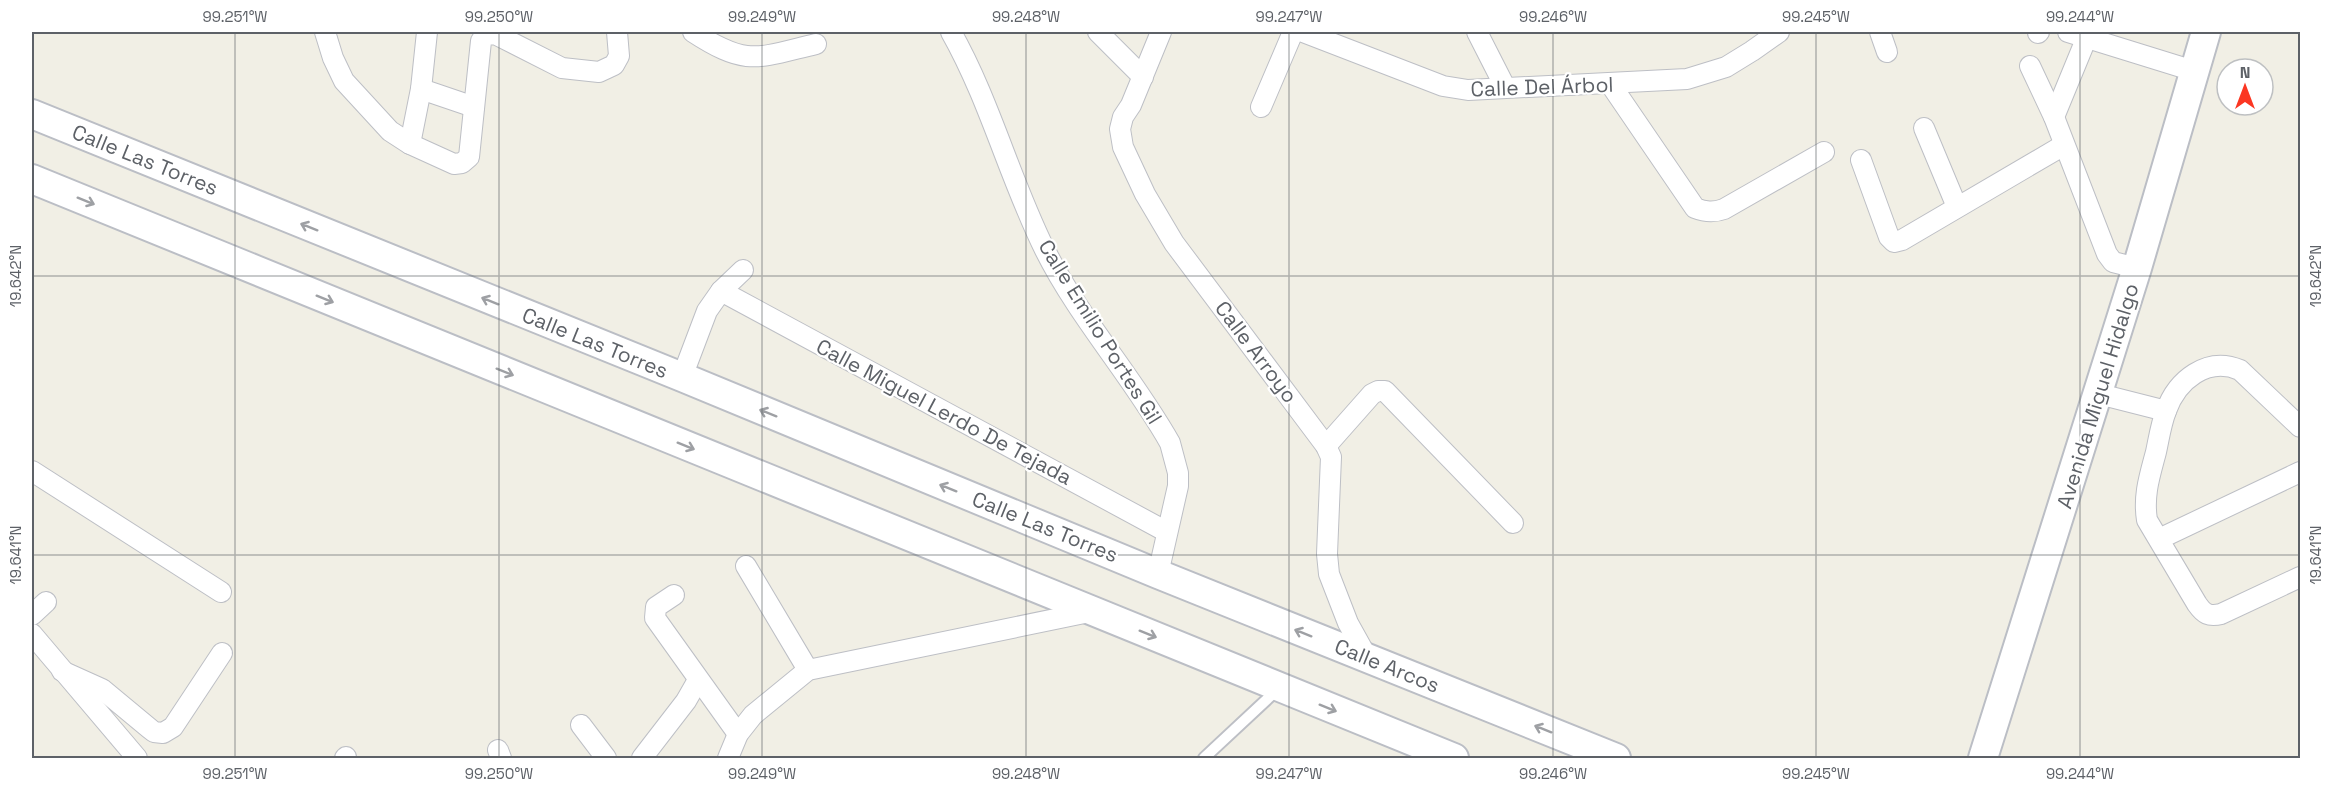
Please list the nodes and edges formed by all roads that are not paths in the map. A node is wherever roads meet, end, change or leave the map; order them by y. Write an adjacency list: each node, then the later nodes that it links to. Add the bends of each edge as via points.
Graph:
1 (325, 32): 29 (street, via 344,81 390,131)
2 (427, 32): 23 (street)
3 (617, 32): 25 (street, via 619,56 614,65 599,72 562,68 495,34 486,34 481,41)
4 (693, 32): 16 (street, via 724,51 751,57)
5 (951, 32): 46 (street, Calle Emilio Portes Gil, via 1046,252 1170,443 1178,486)
6 (1098, 32): 20 (street)
7 (1161, 32): 20 (street, Calle Arroyo)
8 (1293, 32): 24 (street)
9 (1304, 32): 22 (street, Calle Del Árbol, via 1443,86 1468,90)
10 (1477, 32): 22 (street)
11 (1779, 32): 21 (street, Calle Del Árbol, via 1743,57 1706,75)
12 (1880, 32): 17 (street)
13 (2068, 32): 15 (street)
14 (2206, 32): 19 (main road, Avenida Miguel Hidalgo)
15 (2088, 35): 19 (street); 27 (street)
16 (816, 44)
17 (1887, 52)
18 (2030, 66): 27 (street)
19 (2193, 71): 35 (main road, Avenida Miguel Hidalgo)
20 (1143, 77): 42 (street, Calle Arroyo, via 1123,117 1120,137 1145,194 1174,243)
21 (1611, 85): 22 (street, Calle Del Árbol); 31 (street, via 1695,208 1701,211 1724,209)
22 (1506, 87)
23 (421, 89): 25 (street); 29 (street)
24 (1261, 106)
25 (474, 107): 29 (street, via 469,157 462,163 454,164)
26 (32, 114): 38 (main road, Calle Las Torres, one-way to 26)
27 (2054, 117): 30 (street)
28 (1924, 128): 34 (street)
29 (410, 144)
30 (2064, 145): 34 (street); 35 (street, via 2107,254 2113,262)
31 (1824, 152)
32 (1861, 160): 34 (street, via 1892,241 1902,240)
33 (32, 179): 54 (main road, one-way to 54)
34 (1957, 207)
35 (2137, 268): 39 (main road, Avenida Miguel Hidalgo)
36 (743, 270): 37 (street)
37 (721, 291): 38 (street, via 707,311); 46 (street, Calle Miguel Lerdo De Tejada)
38 (682, 377): 49 (main road, Calle Las Torres, one-way to 38)
39 (2099, 394): 40 (street); 72 (main road, Avenida Miguel Hidalgo)
40 (2166, 411): 41 (street, via 2174,393 2192,374 2206,367 2230,365 2250,377); 47 (street, via 2146,491 2147,520)
41 (2301, 427)
42 (1326, 446): 45 (street, via 1372,394 1384,391); 58 (street, via 1330,457 1329,574 1348,623)
43 (32, 471): 51 (street)
44 (2301, 472): 47 (street)
45 (1513, 524)
46 (1167, 532): 49 (street, Calle Emilio Portes Gil)
47 (2159, 539): 50 (street, via 2206,615 2221,614)
48 (746, 566): 59 (street)
49 (1158, 574): 58 (main road, Calle Arcos, one-way to 49)
50 (2301, 577)
51 (221, 592)
52 (674, 595): 61 (street, via 656,608 655,618)
53 (46, 602): 55 (street)
54 (1094, 611): 59 (street); 62 (main road, one-way to 62)
55 (32, 615)
56 (32, 634): 60 (street)
57 (222, 653): 60 (street, via 173,727 164,733 149,728 102,689)
58 (1368, 659): 71 (main road, Calle Arcos, one-way to 58)
59 (808, 670): 64 (street, via 753,715)
60 (62, 671): 65 (street)
61 (698, 680): 64 (street); 67 (street)
62 (1280, 688): 69 (lane); 70 (main road, one-way to 70)
63 (581, 725): 66 (street)
64 (738, 734): 68 (street)
65 (132, 757)
66 (606, 759)
67 (642, 759)
68 (728, 759)
69 (1204, 759)
70 (1454, 759)
71 (1616, 759)
72 (1983, 759)

